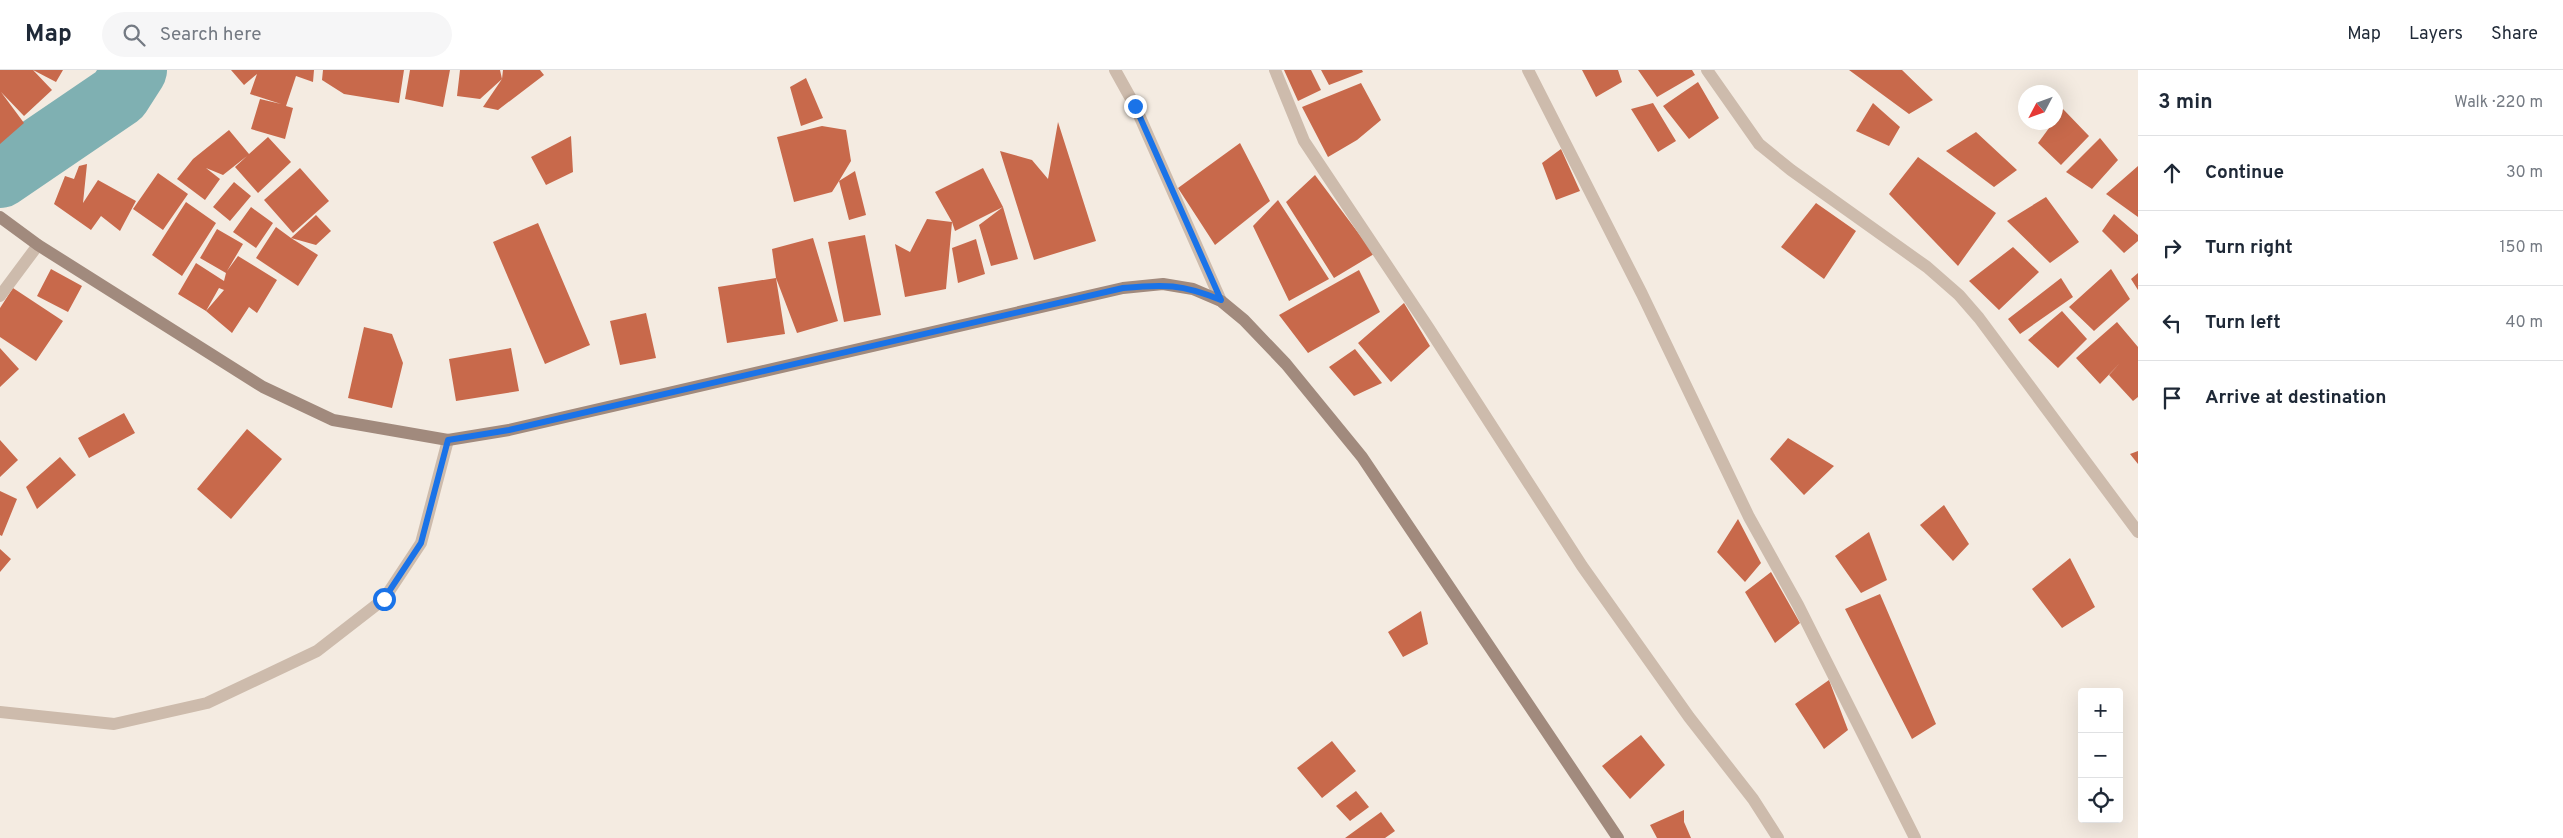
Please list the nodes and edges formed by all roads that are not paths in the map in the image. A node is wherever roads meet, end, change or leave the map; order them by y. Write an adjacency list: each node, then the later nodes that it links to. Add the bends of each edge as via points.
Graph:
1 (1115, 70): 8 (street, via 1135,106)
2 (1274, 70): 13 (street, via 1304,141 1428,326 1582,566 1689,717 1753,799)
3 (1528, 70): 14 (street, via 1642,294 1749,517 1798,605)
4 (1707, 70): 10 (street, via 1759,144 1927,267 1959,295)
5 (0, 217): 6 (street)
6 (38, 245): 7 (street); 9 (street, via 263,387 333,420)
7 (0, 296)
8 (1221, 300): 9 (street, via 1193,289 1163,284 1123,288 509,430); 12 (street, via 1286,364 1362,457)
9 (448, 440): 11 (street, via 421,543 384,599 317,651 207,703 114,724)
10 (2138, 532)
11 (0, 712)
12 (1618, 838)
13 (1778, 838)
14 (1914, 838)

